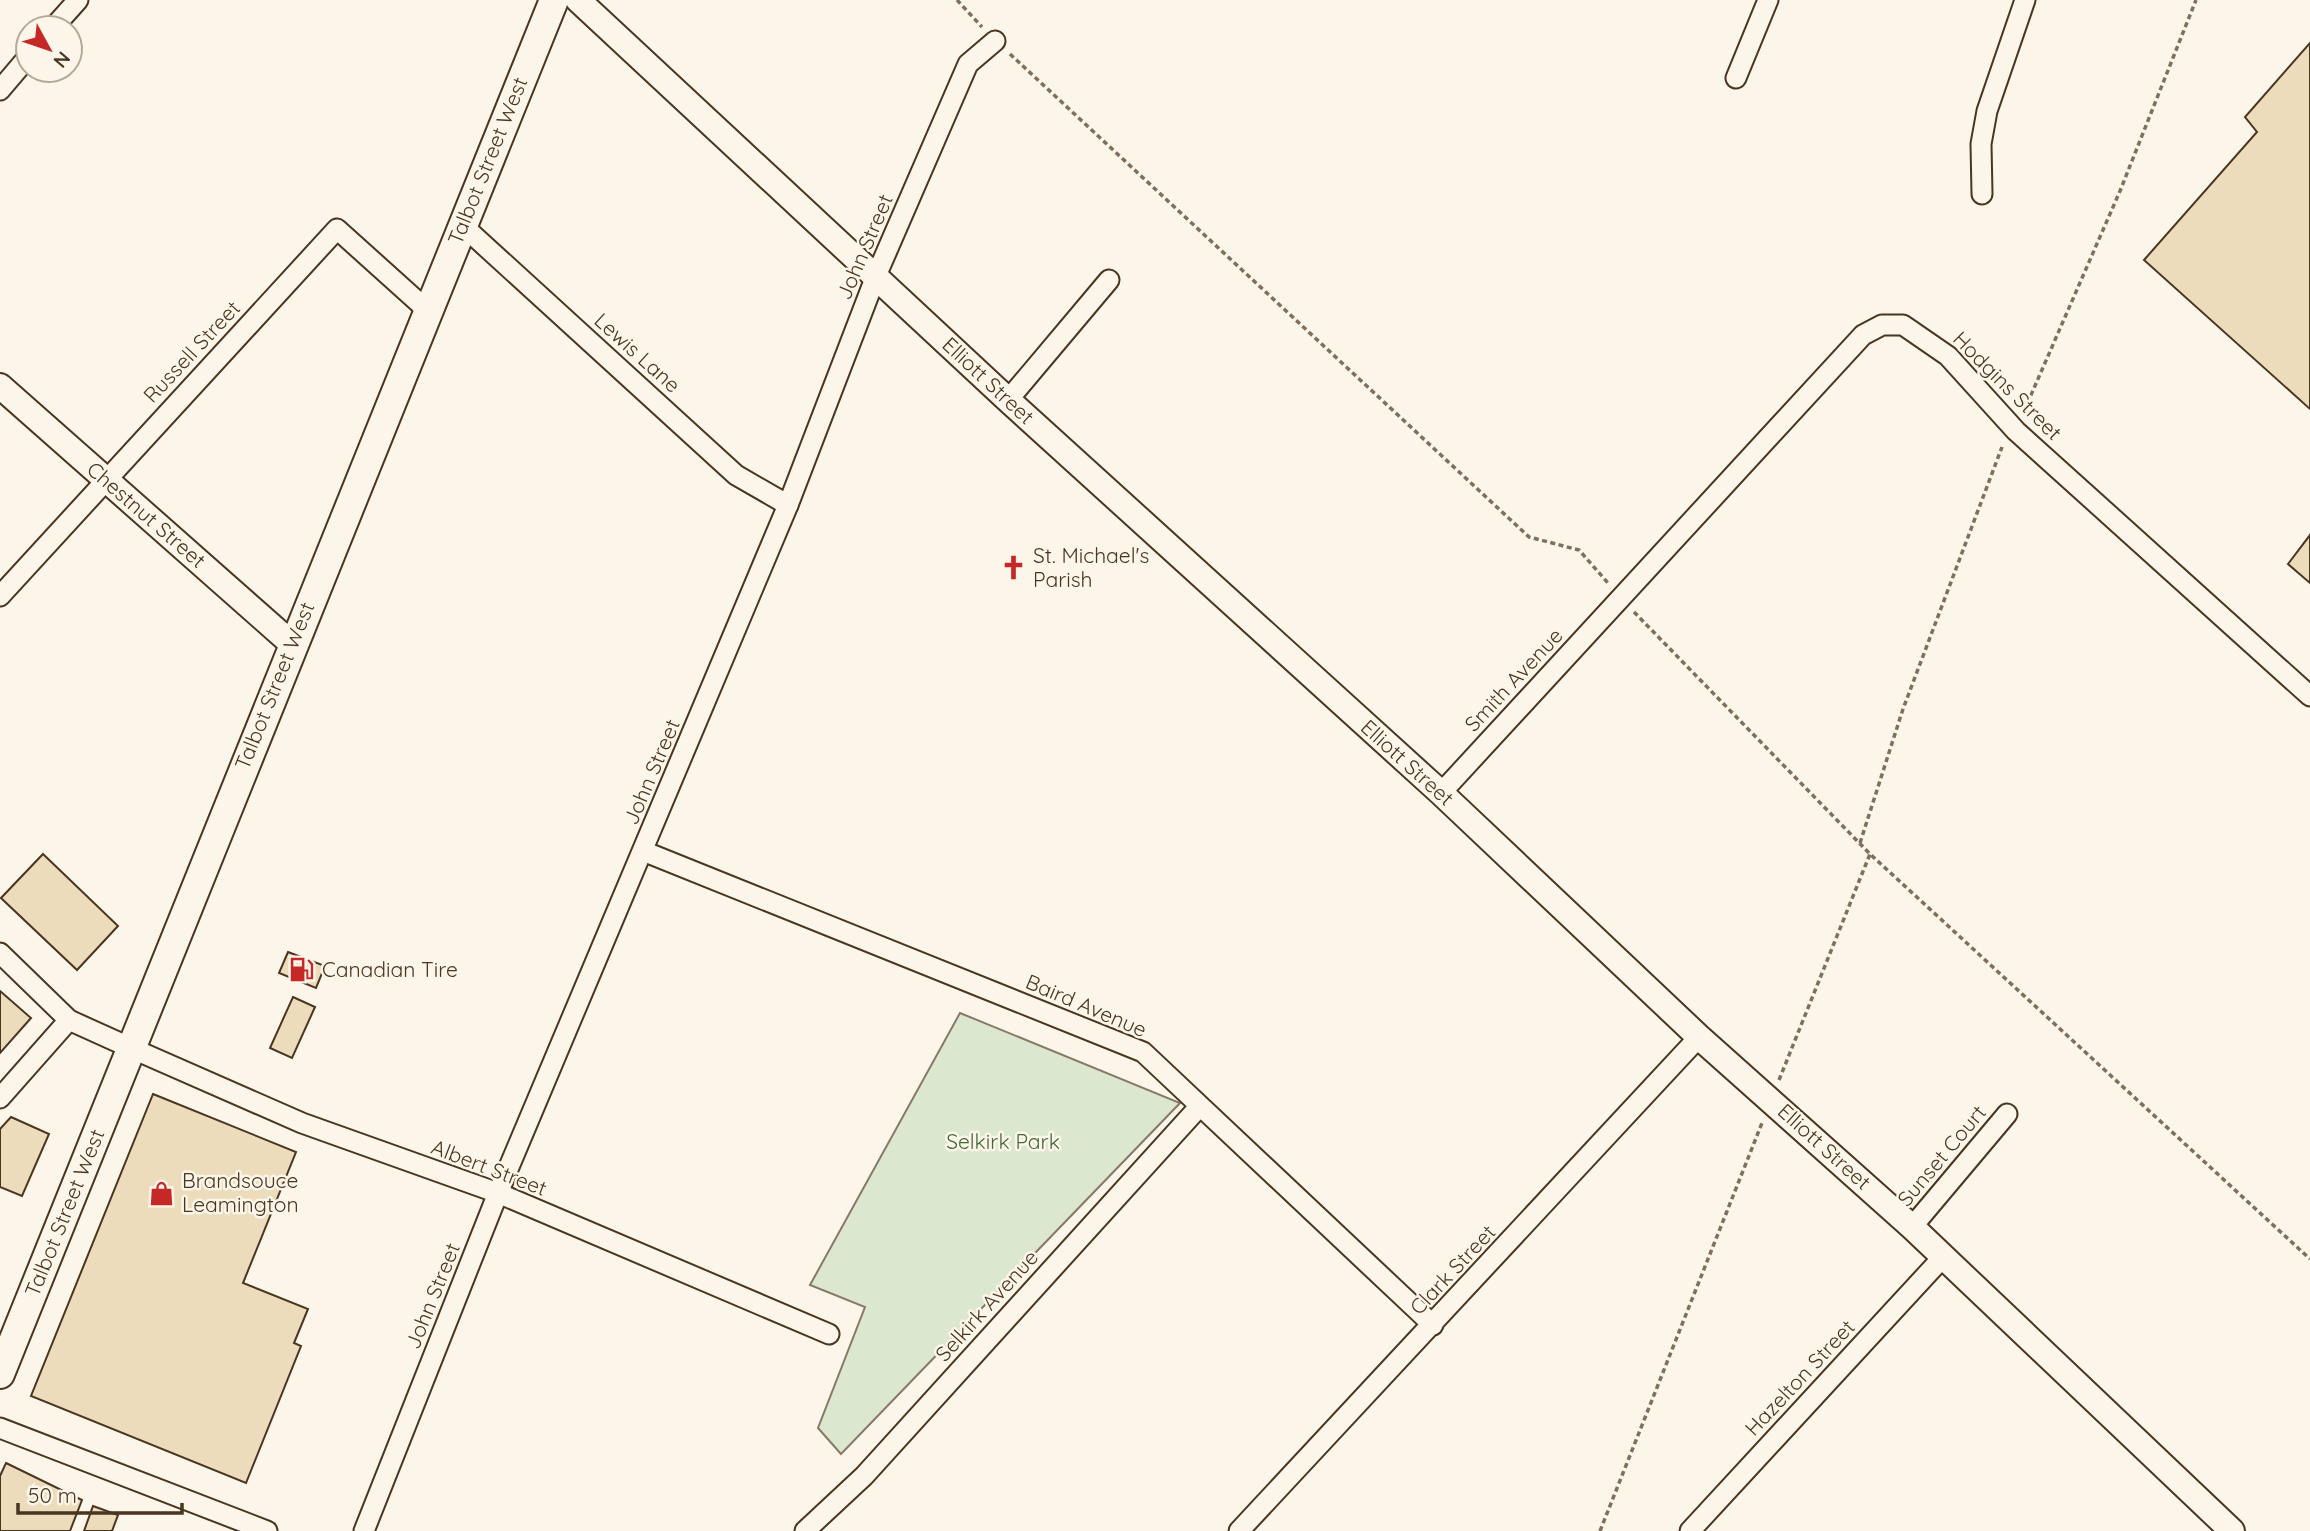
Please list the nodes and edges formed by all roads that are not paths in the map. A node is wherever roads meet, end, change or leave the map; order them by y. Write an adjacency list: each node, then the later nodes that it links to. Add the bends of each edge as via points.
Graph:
1 (78, 0): 6 (street)
2 (554, 0): 12 (main road, Talbot Street West)
3 (578, 0): 13 (street, Elliott Street)
4 (1768, 0): 9 (street)
5 (2025, 0): 11 (street, via 1987,111 1981,144)
6 (66, 14)
7 (995, 40): 13 (street, John Street, via 968,64)
8 (14, 74): 10 (street)
9 (1736, 78)
10 (0, 90)
11 (1982, 194)
12 (462, 225): 15 (main road, Talbot Street West); 19 (street, Lewis Lane, via 736,475)
13 (876, 276): 17 (street, Elliott Street); 19 (street, John Street)
14 (1110, 280): 17 (street)
15 (427, 310): 18 (street, Russell Street, via 337,229); 22 (main road, Talbot Street West)
16 (0, 386): 18 (street, Chestnut Street)
17 (1008, 400): 24 (street, Elliott Street)
18 (105, 480): 20 (street, Russell Street); 22 (street, Chestnut Street)
19 (788, 505): 25 (street, John Street)
20 (0, 596)
21 (1621, 597): 23 (street, Hodgins Street, via 1863,335 1882,325 1903,325 1948,356 2016,431); 24 (street, Smith Avenue)
22 (292, 644): 29 (main road, Talbot Street West)
23 (2310, 696)
24 (1441, 793): 28 (street, Elliott Street)
25 (643, 852): 31 (street, Baird Avenue, via 1143,1052); 33 (street, John Street)
26 (0, 953): 27 (street, Albert Street)
27 (69, 1020): 29 (street, Albert Street); 30 (street)
28 (1699, 1038): 34 (street, Elliott Street); 36 (street, Clark Street)
29 (131, 1048): 33 (street, Albert Street, via 302,1123); 38 (main road, Talbot Street West)
30 (0, 1098)
31 (1199, 1107): 36 (street, Baird Avenue); 42 (street, Selkirk Avenue, via 864,1476)
32 (2007, 1114): 34 (street, Sunset Court)
33 (498, 1193): 37 (street, Albert Street); 41 (street, John Street)
34 (1912, 1227): 35 (street, Elliott Street)
35 (1943, 1257): 44 (street, Hazelton Street); 45 (street, Elliott Street)
36 (1433, 1325): 43 (street, Clark Street)
37 (829, 1334)
38 (0, 1374)
39 (0, 1428): 40 (street)
40 (267, 1531)
41 (364, 1531)
42 (805, 1531)
43 (1238, 1531)
44 (1690, 1531)
45 (2232, 1531)

